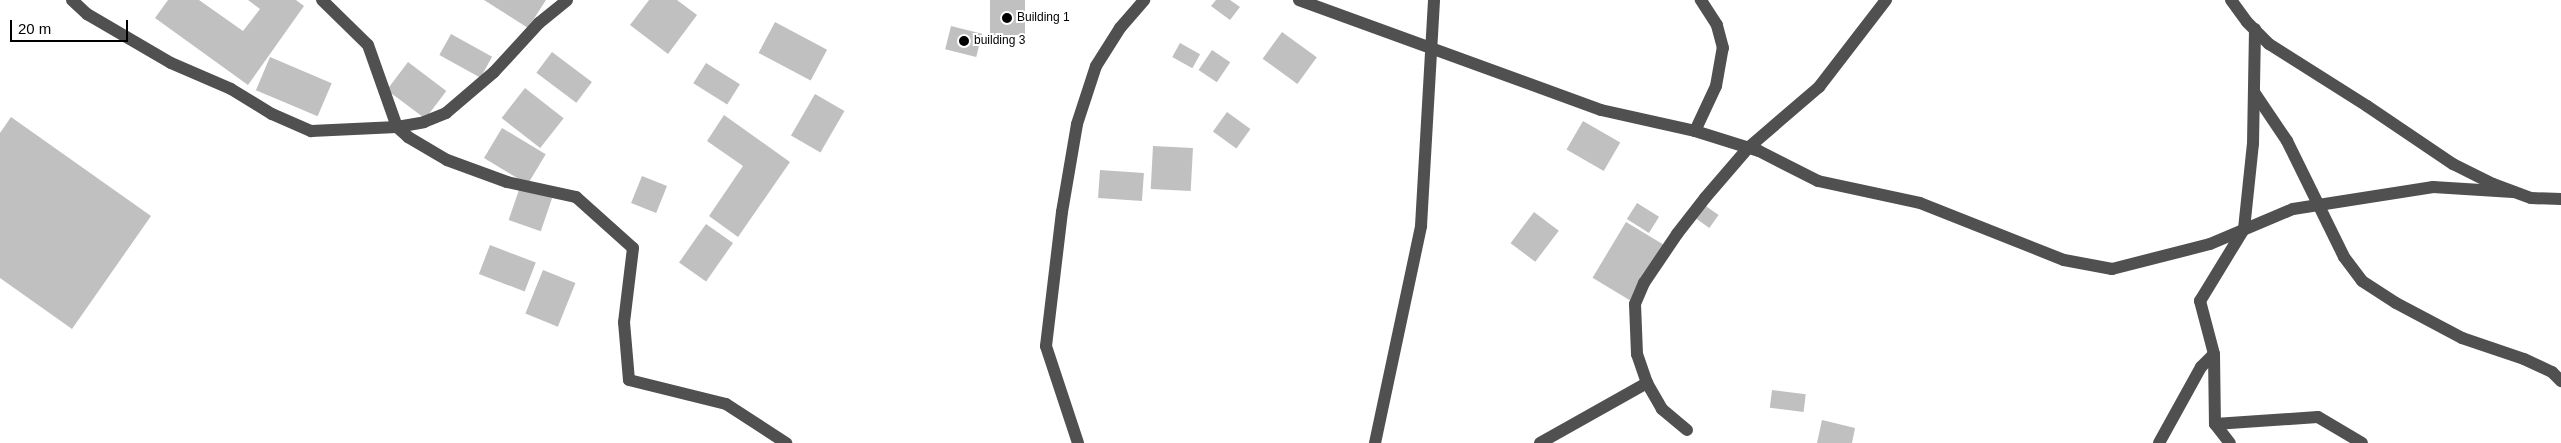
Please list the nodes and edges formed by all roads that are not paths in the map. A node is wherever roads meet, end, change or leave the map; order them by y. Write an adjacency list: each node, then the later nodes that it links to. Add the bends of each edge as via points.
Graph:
1 (72, 0): 13 (street, via 87,14 172,64 311,131)
2 (322, 0): 13 (street, via 368,45)
3 (567, 0): 13 (street, via 539,23 494,72 446,113 424,122)
4 (1144, 0): 26 (street, via 1120,28 1096,66 1077,124 1062,212 1046,346)
5 (1299, 0): 11 (street)
6 (1434, 0): 11 (street)
7 (1701, 0): 14 (street, via 1717,24 1723,48 1716,86)
8 (1886, 0): 15 (street, via 1819,87)
9 (2231, 0): 10 (street)
10 (2255, 30): 12 (street); 16 (street, via 2297,64 2453,164)
11 (1431, 50): 14 (street, via 1601,110); 27 (street, via 1421,226)
12 (2254, 92): 18 (street, via 2287,141); 19 (street, via 2253,144)
13 (397, 127): 25 (street, via 447,160 507,182 576,197 633,248 624,322 629,380 726,404)
14 (1695, 131): 15 (street)
15 (1748, 148): 19 (street, via 1818,181 1920,203 2064,260 2112,268 2210,244); 22 (street, via 1676,234 1644,283 1635,304 1637,354)
16 (2513, 192): 17 (street, via 2531,198); 18 (street, via 2433,186)
17 (2561, 199)
18 (2320, 204): 19 (street, via 2293,208); 21 (street, via 2344,257 2362,281 2462,338 2524,359 2552,372)
19 (2244, 229): 20 (street, via 2200,301)
20 (2214, 354): 23 (street); 29 (street, via 2201,367)
21 (2561, 381)
22 (1647, 384): 24 (street, via 1662,409); 28 (street)
23 (2215, 424): 30 (street); 31 (street, via 2318,417)
24 (1687, 430)
25 (786, 443)
26 (1078, 443)
27 (1375, 443)
28 (1540, 443)
29 (2159, 443)
30 (2230, 443)
31 (2362, 443)

